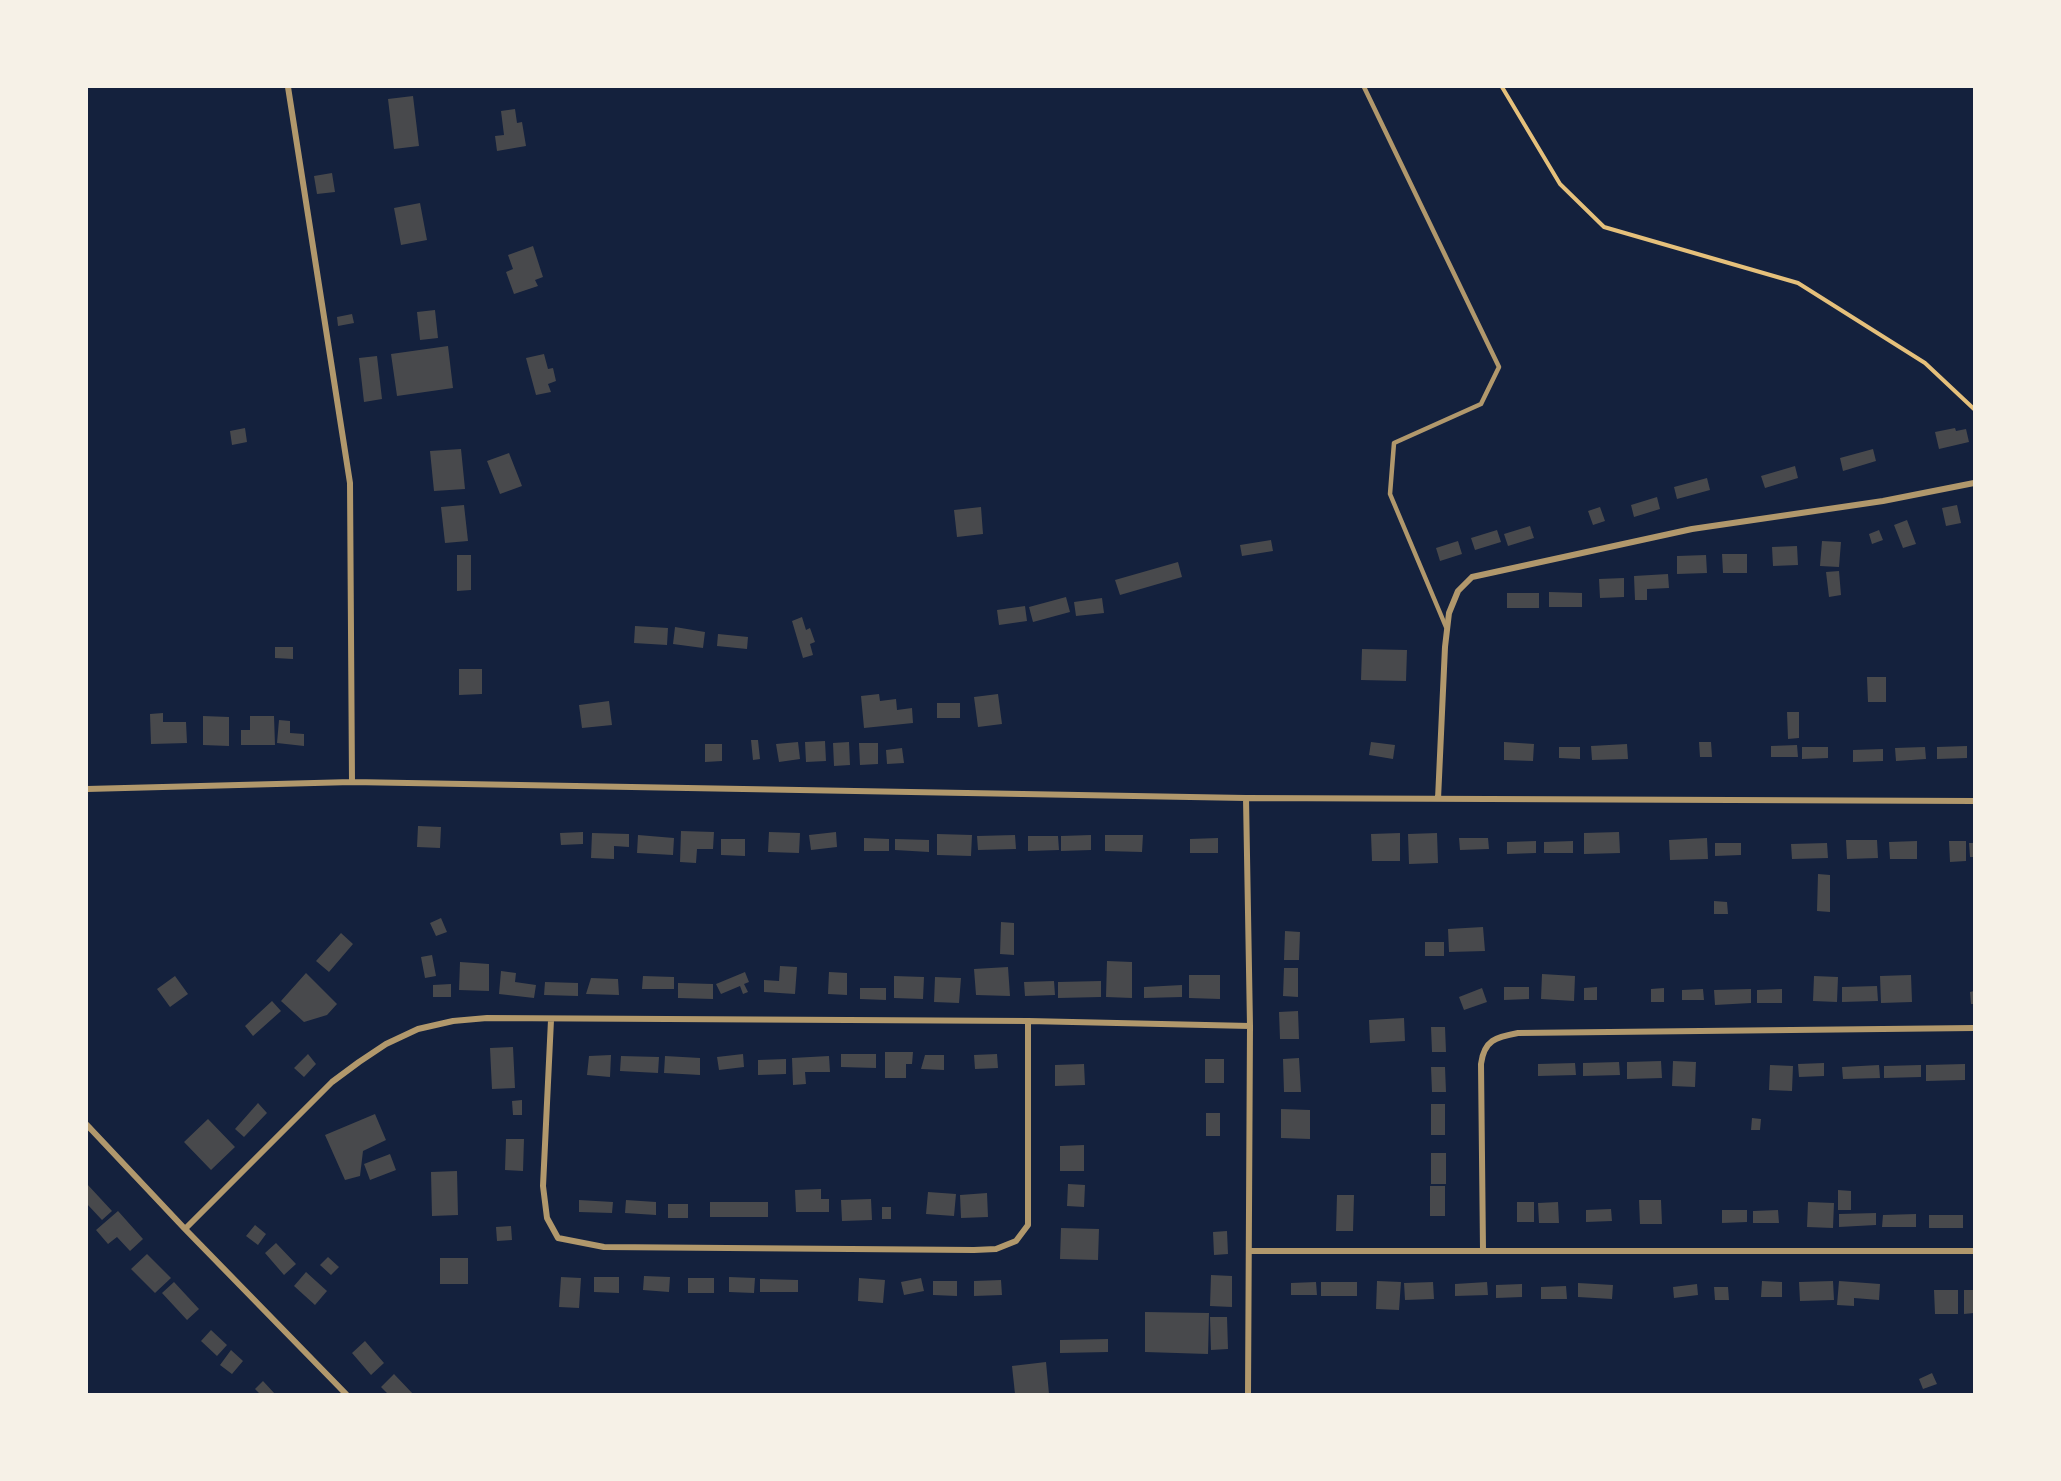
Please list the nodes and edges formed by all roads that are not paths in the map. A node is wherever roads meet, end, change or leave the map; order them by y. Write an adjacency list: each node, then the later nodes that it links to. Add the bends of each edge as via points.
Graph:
1 (288, 87): 5 (street, via 350,483)
2 (1364, 87): 4 (lane, via 1499,367 1481,404 1394,443 1390,494)
3 (1974, 483): 4 (street, via 1883,501 1692,529 1472,577 1458,591)
4 (1447, 629): 8 (street)
5 (352, 782): 6 (street); 7 (street)
6 (87, 789)
7 (1246, 798): 8 (street); 12 (street)
8 (1438, 799): 9 (street)
9 (1974, 801)
10 (551, 1020): 11 (street); 11 (street, via 543,1186 547,1218 558,1238 604,1247 962,1250 996,1249 1016,1241 1028,1225); 15 (street, via 453,1021 418,1029 386,1044 332,1082)
11 (1028, 1021): 12 (street)
12 (1250, 1026): 17 (street)
13 (1974, 1028): 16 (street, via 1502,1036 1483,1051 1481,1064)
14 (87, 1125): 15 (street)
15 (185, 1229): 19 (street)
16 (1483, 1250): 17 (street); 18 (street)
17 (1250, 1251): 20 (street)
18 (1974, 1251)
19 (346, 1394)
20 (1248, 1394)

